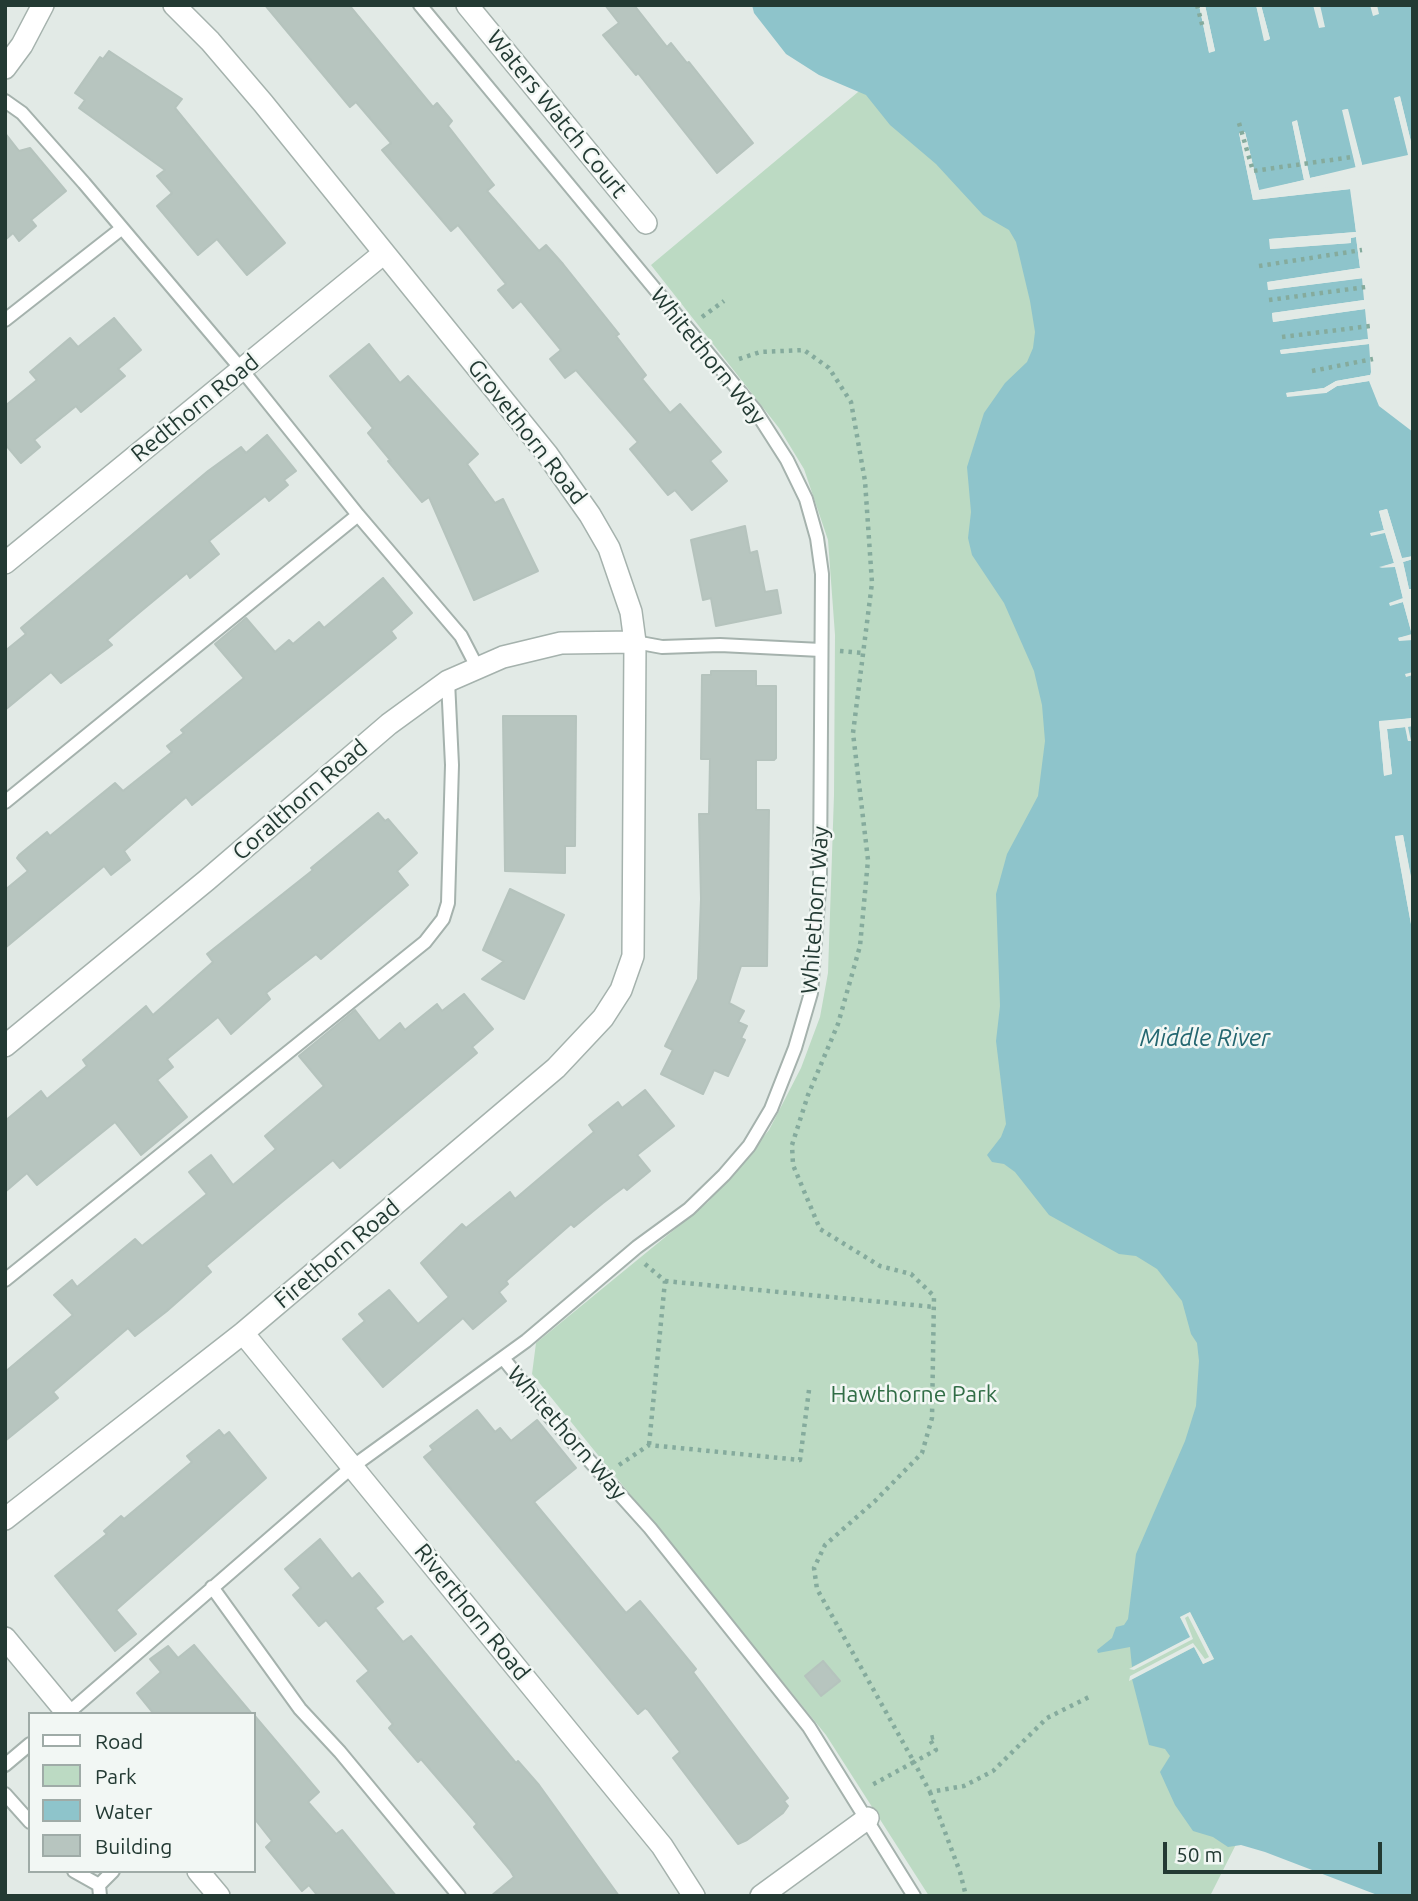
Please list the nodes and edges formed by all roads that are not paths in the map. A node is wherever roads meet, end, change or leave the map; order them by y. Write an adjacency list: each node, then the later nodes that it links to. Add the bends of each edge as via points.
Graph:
1 (43, 5): 5 (street)
2 (174, 5): 9 (street, Grovethorn Road, via 263,103)
3 (420, 5): 15 (lane, Whitethorn Way, via 755,410 788,460 817,538 822,574)
4 (467, 5): 7 (street, Waters Watch Court)
5 (5, 68)
6 (5, 101): 8 (lane, via 44,137)
7 (646, 223)
8 (121, 229): 10 (lane); 11 (lane)
9 (384, 253): 11 (street, Redthorn Road); 14 (street, Grovethorn Road, via 590,514 620,577)
10 (5, 320)
11 (242, 370): 12 (lane); 13 (street, Redthorn Road)
12 (358, 515): 16 (lane, via 461,636); 18 (lane)
13 (5, 563)
14 (635, 642): 15 (lane, via 662,647); 16 (street, Coralthorn Road, via 561,643); 19 (street, Grovethorn Road)
15 (821, 650): 23 (lane, Whitethorn Way, via 816,954 806,1016 783,1082 750,1146 689,1209)
16 (478, 667): 17 (street, Coralthorn Road)
17 (448, 681): 20 (street, Coralthorn Road, via 389,724); 21 (lane, via 452,765 448,902 443,919 425,942)
18 (5, 802)
19 (633, 956): 22 (street, Firethorn Road, via 621,990 603,1018 556,1068)
20 (5, 1046)
21 (5, 1280)
22 (243, 1333): 24 (street, Riverthorn Road); 25 (street, Firethorn Road)
23 (503, 1359): 24 (lane); 33 (lane, Whitethorn Way, via 650,1528 809,1727)
24 (352, 1467): 26 (lane); 41 (street, Riverthorn Road, via 662,1846)
25 (5, 1519)
26 (212, 1587): 29 (lane); 40 (lane, via 300,1709)
27 (5, 1638): 28 (street)
28 (65, 1712)
29 (69, 1712)
30 (28, 1746): 31 (lane)
31 (5, 1765)
32 (5, 1794): 34 (lane)
33 (868, 1818): 42 (street); 43 (lane, Whitethorn Way)
34 (28, 1820)
35 (77, 1873): 38 (lane)
36 (112, 1873): 38 (lane)
37 (200, 1873): 39 (street)
38 (99, 1890)
39 (219, 1896)
40 (459, 1896)
41 (694, 1896)
42 (761, 1896)
43 (914, 1896)

